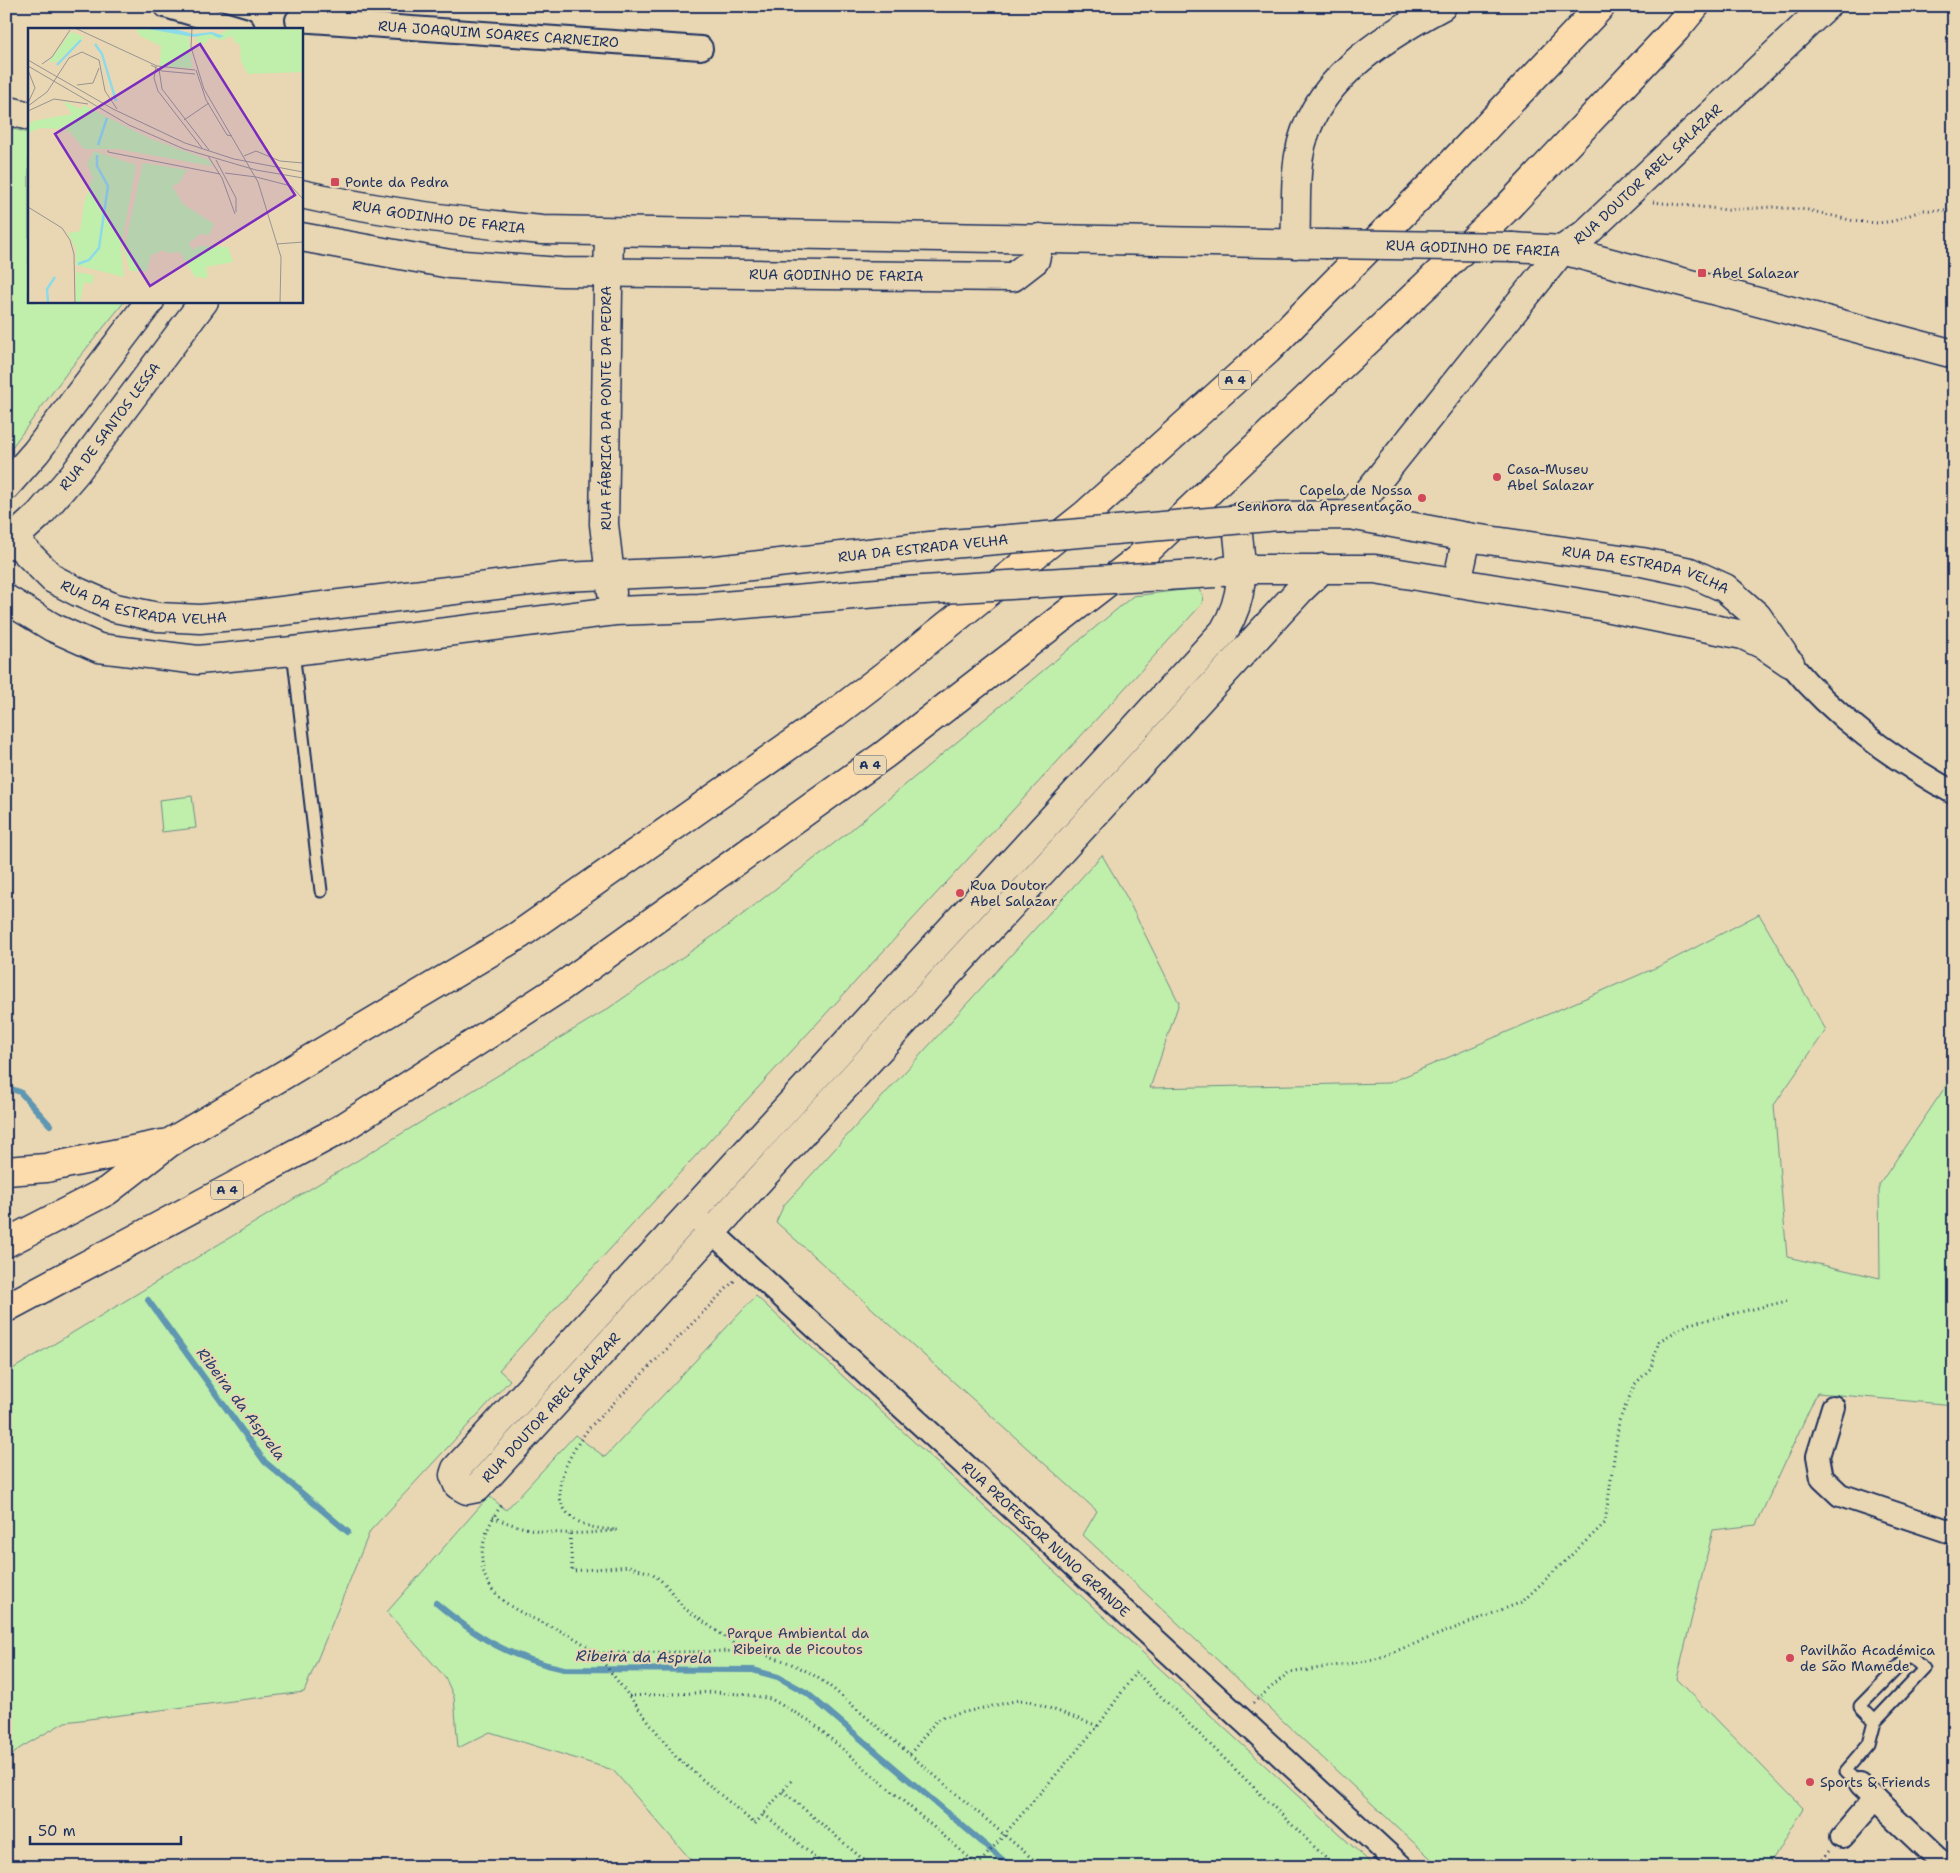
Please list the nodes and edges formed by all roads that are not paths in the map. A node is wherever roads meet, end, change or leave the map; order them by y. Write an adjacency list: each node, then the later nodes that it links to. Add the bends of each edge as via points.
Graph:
1 (164, 6): 7 (street)
2 (1442, 6): 15 (street, via 1389,37 1358,60 1322,98 1299,155)
3 (1601, 6): 37 (highway, A 4, via 1268,350 1086,514 890,672 519,935)
4 (1695, 6): 42 (highway, A 4, via 1505,210 1139,558 892,749 556,990 342,1129)
5 (1826, 6): 16 (street, RUA DOUTOR ABEL SALAZAR, via 1585,234)
6 (299, 18): 8 (street, RUA JOAQUIM SOARES CARNEIRO)
7 (240, 28)
8 (701, 48)
9 (6, 110): 10 (street)
10 (28, 116)
11 (302, 194): 12 (street, RUA GODINHO DE FARIA, via 447,221 542,230)
12 (609, 232): 14 (street, RUA GODINHO DE FARIA); 17 (street)
13 (302, 236): 17 (street, RUA GODINHO DE FARIA, via 450,264)
14 (1040, 238): 15 (street, RUA GODINHO DE FARIA); 17 (street, RUA GODINHO DE FARIA, via 1035,260 1013,277)
15 (1295, 244): 16 (street, RUA GODINHO DE FARIA, bridge)
16 (1562, 250): 20 (street, RUA GODINHO DE FARIA); 22 (street, RUA DOUTOR ABEL SALAZAR)
17 (608, 273): 28 (street, RUA FÁBRICA DA PONTE DA PEDRA, via 604,524)
18 (149, 302): 21 (street, via 36,452)
19 (203, 302): 25 (street, RUA DE SANTOS LESSA, via 76,472 39,514)
20 (1954, 354)
21 (6, 486)
22 (1350, 516): 23 (street, RUA DA ESTRADA VELHA, bridge); 24 (street, RUA DA ESTRADA VELHA)
23 (1236, 518): 26 (street); 28 (street, RUA DA ESTRADA VELHA, bridge, via 939,545 707,571)
24 (1467, 537): 29 (street); 34 (street, RUA DA ESTRADA VELHA, via 1690,572 1725,588 1757,616)
25 (9, 538): 31 (street, RUA DA ESTRADA VELHA, via 53,579 115,608 158,617 200,618)
26 (1241, 560): 27 (street, RUA DA ESTRADA VELHA); 32 (street, RUA DA ESTRADA VELHA, bridge, via 1215,573 889,592 699,608); 39 (street, RUA DOUTOR ABEL SALAZAR, via 1236,611 1224,631)
27 (1323, 568): 29 (street, RUA DA ESTRADA VELHA, via 1375,569); 40 (street, RUA DOUTOR ABEL SALAZAR)
28 (609, 574): 31 (street, RUA DA ESTRADA VELHA); 32 (street)
29 (1457, 583): 34 (street, RUA DA ESTRADA VELHA, via 1606,607 1743,635)
30 (6, 599): 33 (street, RUA DA ESTRADA VELHA, via 52,627 98,648 198,660)
31 (304, 607): 33 (street)
32 (615, 610): 33 (street, RUA DA ESTRADA VELHA)
33 (301, 650): 36 (lane)
34 (1790, 663): 35 (street, RUA DA ESTRADA VELHA, via 1847,722 1911,769)
35 (1954, 793)
36 (320, 890)
37 (169, 1143): 38 (highway, via 46,1168); 41 (highway, A 4, via 106,1191)
38 (6, 1171)
39 (690, 1212): 40 (street, RUA PROFESSOR NUNO GRANDE); 40 (street, RUA DOUTOR ABEL SALAZAR, via 456,1469 454,1475 458,1485 467,1490 476,1488)
40 (711, 1231): 48 (street, RUA PROFESSOR NUNO GRANDE)
41 (6, 1243)
42 (6, 1308)
43 (1833, 1407): 44 (street, via 1818,1456 1822,1478 1840,1495)
44 (1954, 1533)
45 (1875, 1720): 45 (lane, via 1860,1706 1910,1655 1924,1669); 46 (lane, via 1869,1744 1846,1771)
46 (1868, 1792): 47 (street); 49 (street)
47 (1836, 1844)
48 (1402, 1867)
49 (1946, 1867)

